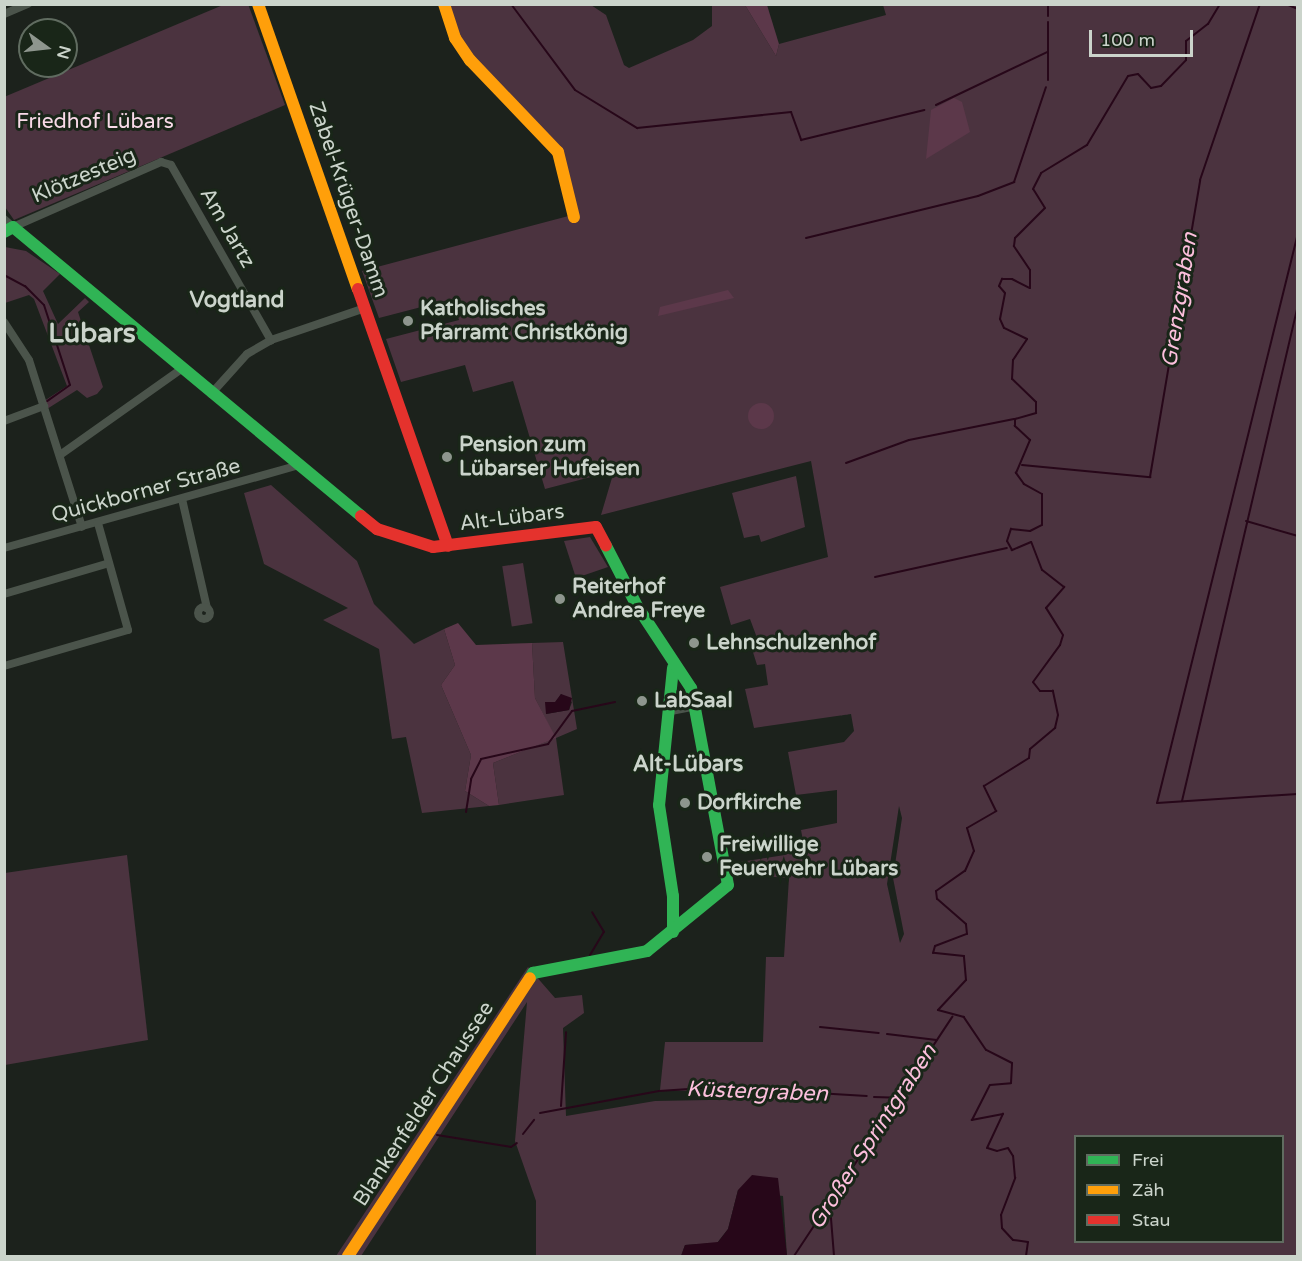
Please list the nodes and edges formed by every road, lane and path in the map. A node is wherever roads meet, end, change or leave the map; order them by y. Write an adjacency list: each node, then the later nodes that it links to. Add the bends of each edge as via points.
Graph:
1 (28, 4): 4 (street)
2 (258, 4): 8 (street, Zabel-Krüger-Damm)
3 (444, 4): 6 (street, via 451,30 470,60 558,152)
4 (4, 14)
5 (171, 165): 7 (street, Klötzesteig, via 161,162); 10 (street, Am Jartz)
6 (574, 218)
7 (7, 226): 11 (street, Alt-Lübars)
8 (365, 308): 10 (street); 20 (street, Zabel-Krüger-Damm)
9 (4, 322): 13 (street, via 29,360)
10 (270, 340): 12 (street, via 247,354)
11 (180, 370): 12 (street, Alt-Lübars); 15 (street)
12 (211, 394): 16 (street, Alt-Lübars)
13 (44, 406): 14 (street); 15 (street)
14 (4, 421)
15 (60, 455): 19 (street)
16 (296, 466): 17 (street, Quickborner Straße); 20 (street, Alt-Lübars, via 377,529 419,545)
17 (182, 500): 18 (street, Quickborner Straße); 24 (street, via 207,593)
18 (98, 523): 19 (street, Quickborner Straße); 22 (street)
19 (82, 527): 21 (street, Quickborner Straße)
20 (448, 546): 26 (street, Alt-Lübars, via 596,527)
21 (4, 548)
22 (109, 562): 23 (street); 25 (street, via 128,630)
23 (4, 594)
24 (207, 608)
25 (4, 666)
26 (673, 668): 27 (street, Alt-Lübars, via 691,688); 28 (street)
27 (697, 706): 28 (street); 29 (street, Alt-Lübars, via 729,880 725,890)
28 (671, 711): 29 (street, via 659,805)
29 (673, 932): 30 (street, Alt-Lübars, via 647,951)
30 (533, 973): 31 (street, Blankenfelder Chaussee)
31 (348, 1257)

